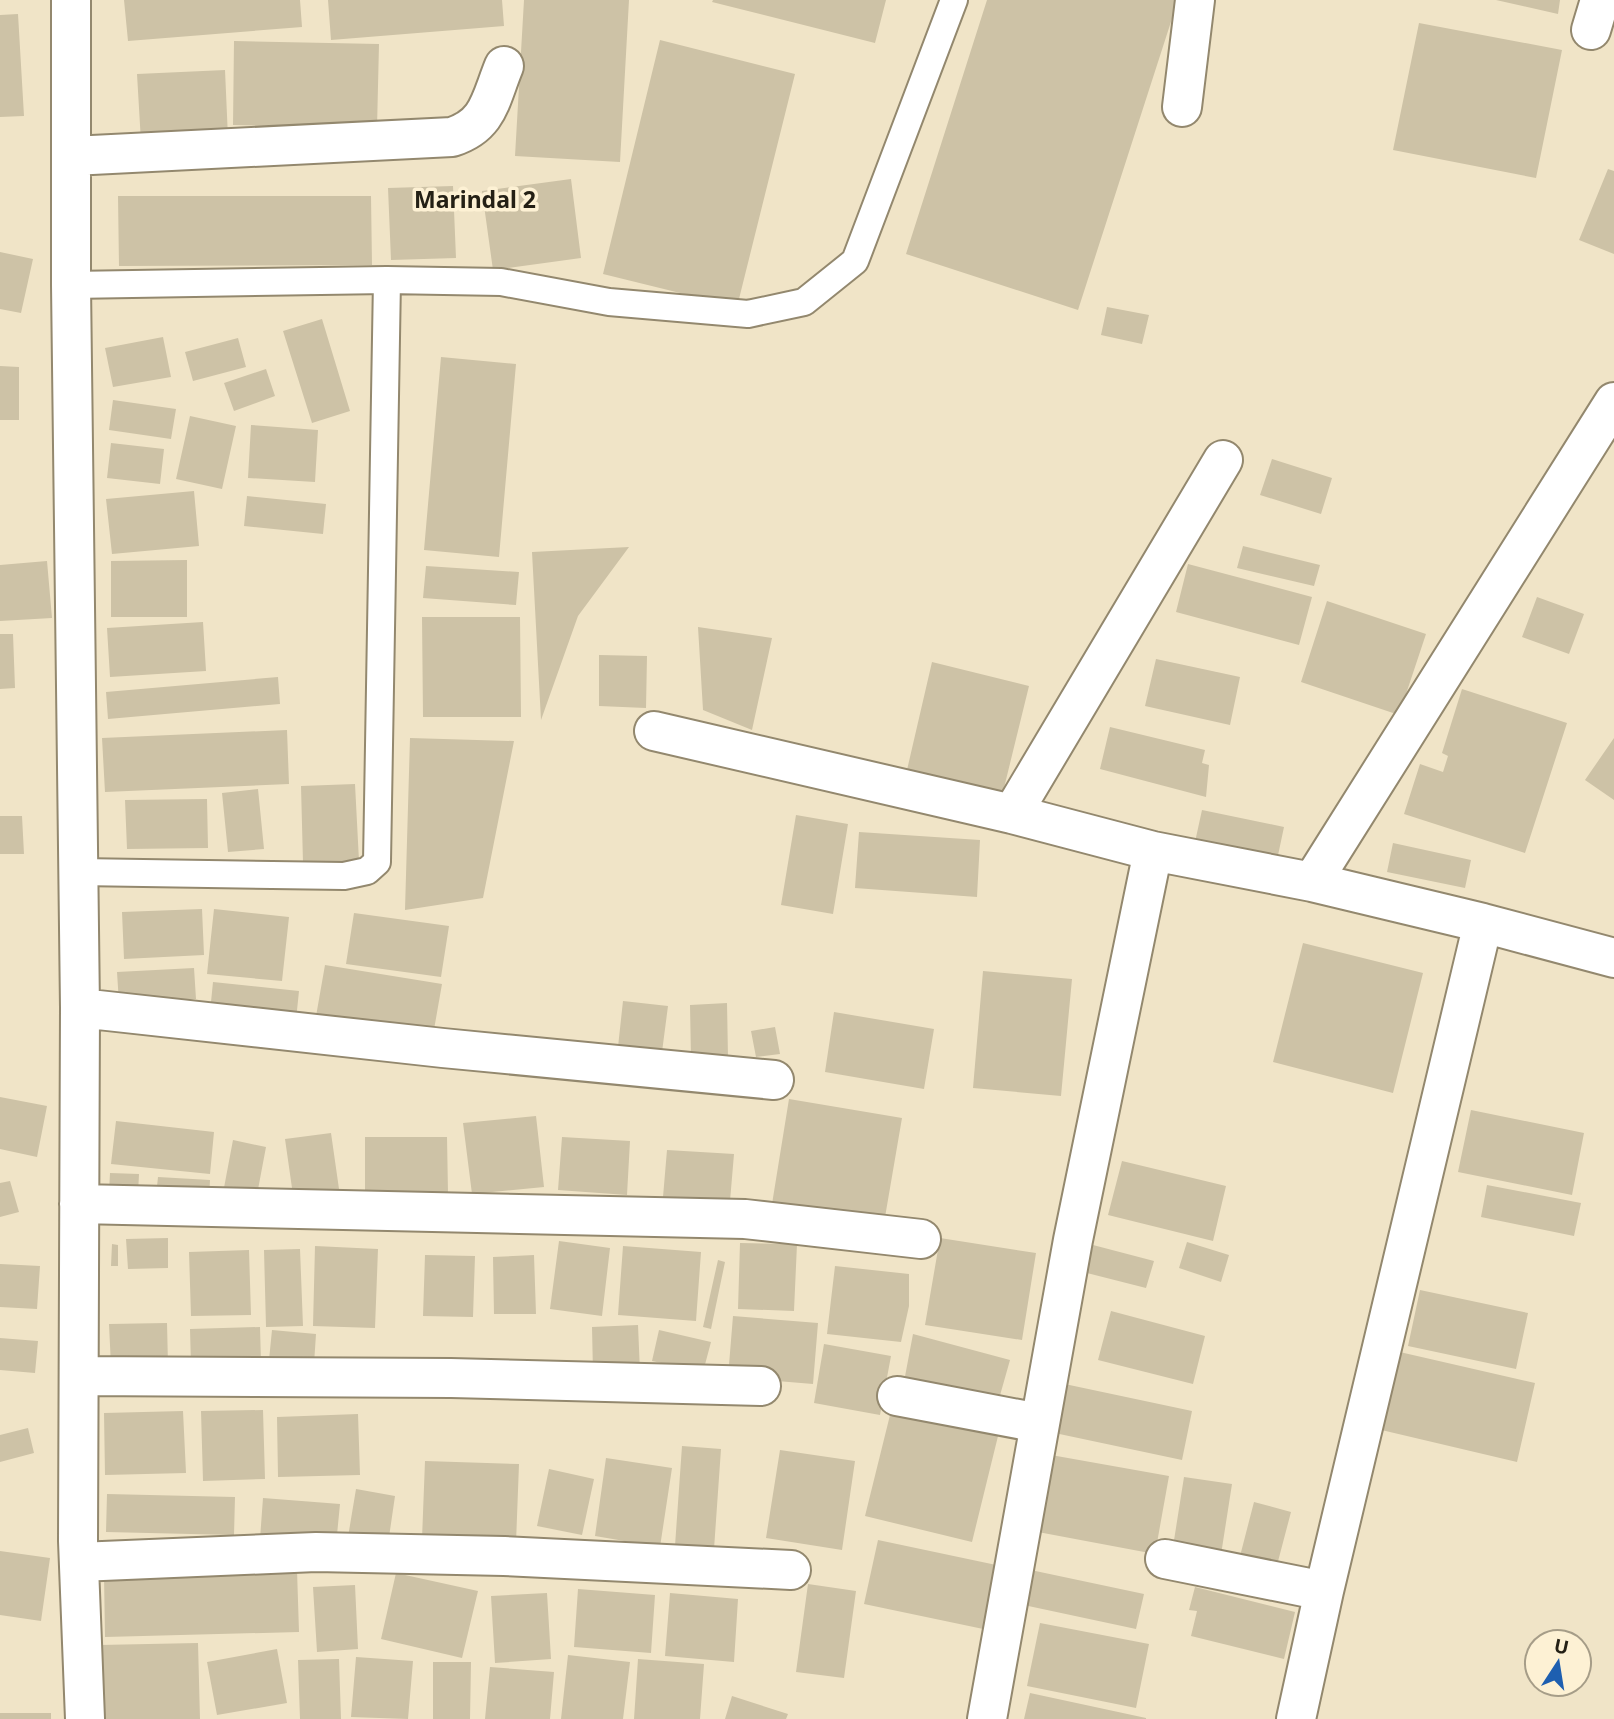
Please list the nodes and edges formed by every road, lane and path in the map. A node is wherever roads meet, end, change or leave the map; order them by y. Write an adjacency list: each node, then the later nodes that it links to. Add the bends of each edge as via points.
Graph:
1 (71, 0): 6 (street)
2 (954, 0): 7 (lane, via 855,261 804,302 748,314 609,302 501,282)
3 (1195, 0): 5 (street)
4 (503, 66): 6 (street, via 482,120 452,137)
5 (1182, 107)
6 (72, 156): 8 (street)
7 (387, 280): 8 (lane); 14 (lane, via 377,862 367,871 344,876)
8 (71, 285): 14 (street)
9 (1614, 402): 15 (street)
10 (1223, 460): 12 (street)
11 (654, 732): 12 (street)
12 (1012, 814): 13 (street)
13 (1153, 851): 15 (street); 25 (street)
14 (79, 872): 18 (street)
15 (1312, 883): 16 (street)
16 (1483, 923): 17 (street); 29 (street)
17 (1614, 958)
18 (80, 1008): 19 (street); 20 (street)
19 (774, 1080)
20 (79, 1204): 21 (street, via 745,1219); 22 (street)
21 (921, 1239)
22 (79, 1377): 23 (street, via 465,1378); 27 (street)
23 (761, 1386)
24 (897, 1396): 25 (street)
25 (1039, 1423): 31 (street)
26 (1165, 1559): 29 (street)
27 (79, 1562): 28 (street, via 316,1552); 30 (street)
28 (791, 1570)
29 (1324, 1591): 32 (street)
30 (85, 1719)
31 (987, 1719)
32 (1296, 1719)

